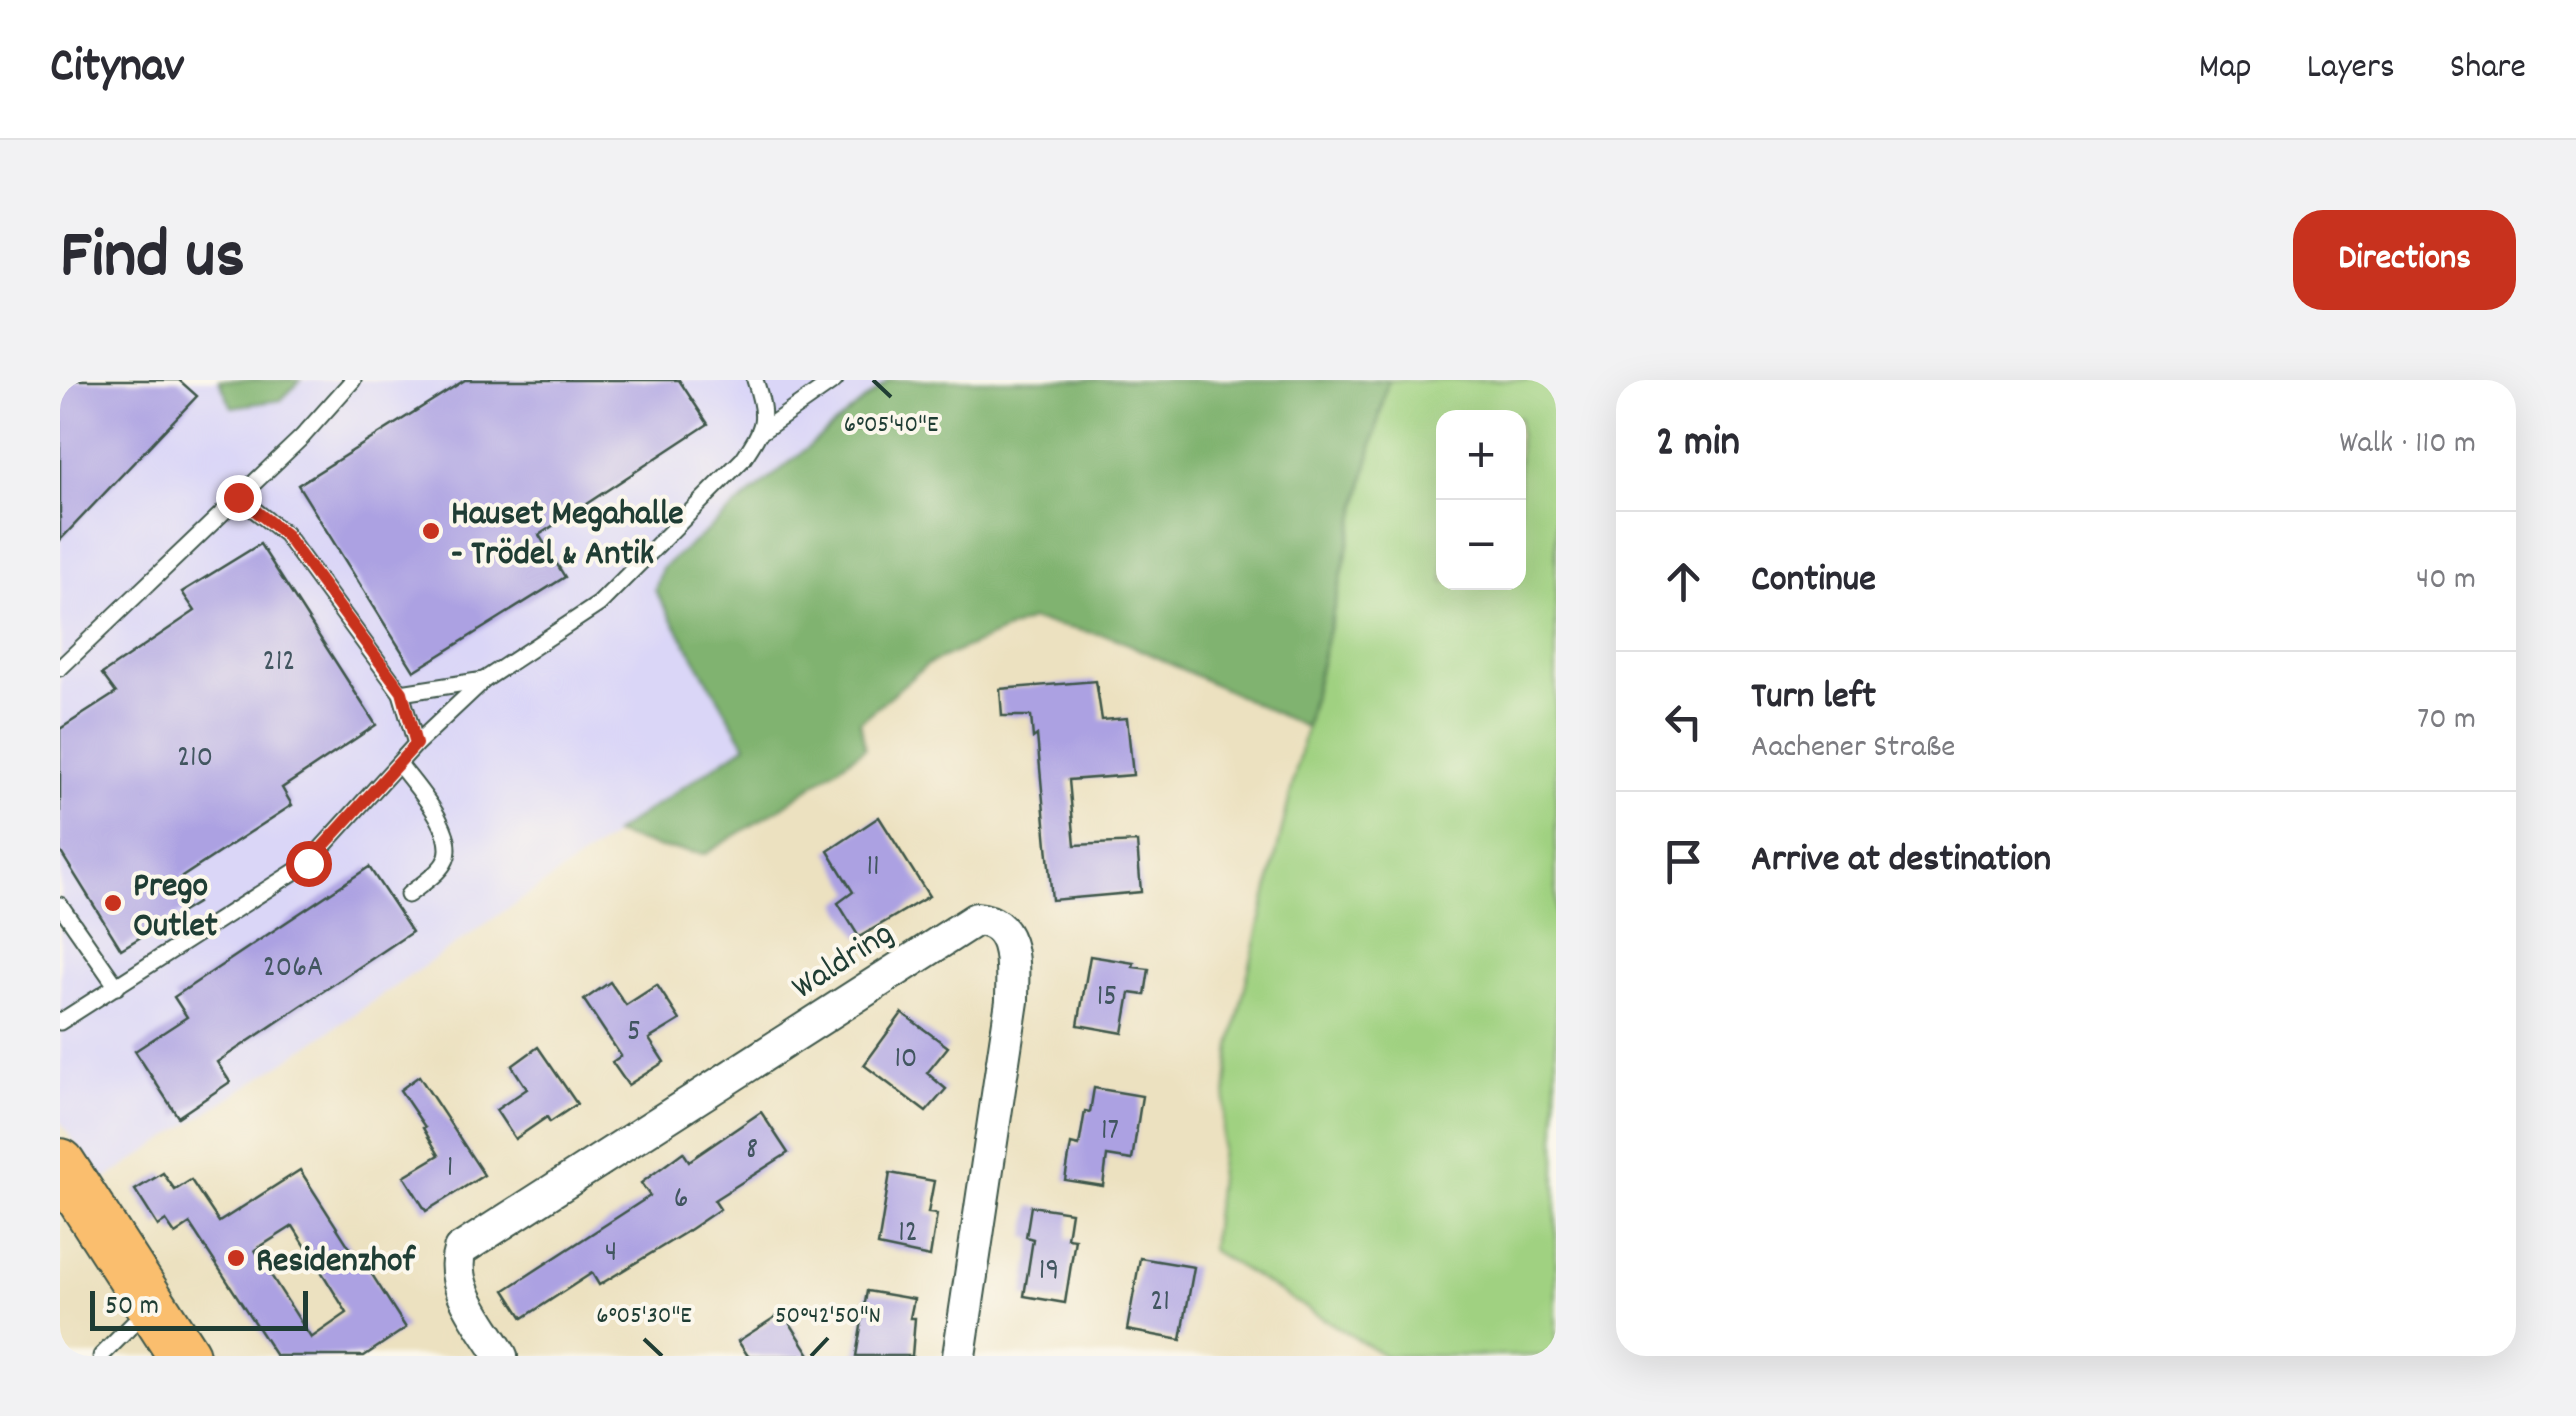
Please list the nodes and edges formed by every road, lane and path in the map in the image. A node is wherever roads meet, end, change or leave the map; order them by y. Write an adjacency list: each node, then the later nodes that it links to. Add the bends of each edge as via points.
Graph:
1 (353, 380): 5 (lane)
2 (755, 380): 4 (lane)
3 (834, 380): 4 (lane)
4 (762, 430): 7 (lane, via 743,458 600,604)
5 (238, 497): 6 (lane); 8 (lane, via 285,534)
6 (60, 668)
7 (484, 680): 8 (lane); 9 (lane)
8 (402, 692): 9 (lane)
9 (416, 744): 10 (lane)
10 (399, 764): 11 (lane, via 443,825 450,846 444,863); 13 (lane, via 308,863)
11 (408, 895)
12 (60, 906): 13 (lane)
13 (117, 987): 14 (lane)
14 (60, 1022)
15 (60, 1164): 16 (main road)
16 (151, 1306): 17 (main road); 18 (lane)
17 (182, 1355)
18 (101, 1356)
19 (501, 1356): 20 (street, Waldring, via 460,1287 460,1250 976,919 1002,929 1012,952 1012,1001)
20 (959, 1356)

